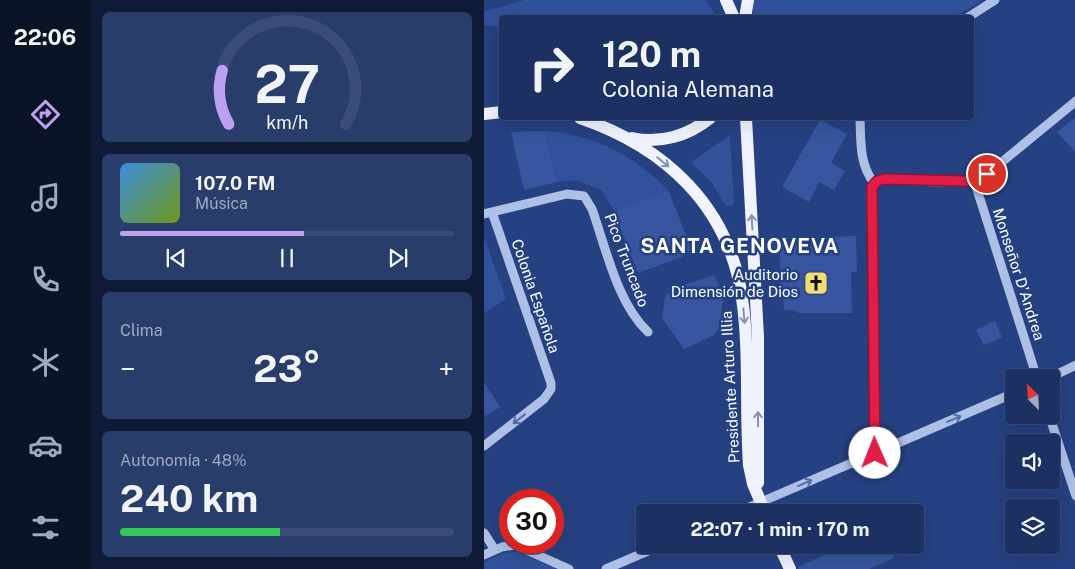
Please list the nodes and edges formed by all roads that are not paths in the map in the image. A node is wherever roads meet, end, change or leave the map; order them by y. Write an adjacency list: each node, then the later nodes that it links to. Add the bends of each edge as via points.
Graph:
1 (726, 0): 4 (main road)
2 (748, 0): 5 (main road)
3 (994, 0): 6 (street)
4 (733, 15)
5 (746, 15)
6 (972, 15)
7 (1075, 101): 15 (street, via 991,171)
8 (499, 112): 9 (main road)
9 (484, 114)
10 (585, 120): 14 (main road)
11 (707, 120): 14 (main road, via 693,130 668,139 654,141)
12 (746, 120): 28 (main road, Presidente Arturo Illia, one-way to 12, via 758,480 758,343)
13 (860, 120): 16 (street, via 862,161)
14 (622, 136): 27 (main road, Presidente Arturo Illia, one-way to 27, via 656,155 691,187 712,214 729,247 742,297 749,465)
15 (974, 180): 16 (street, via 885,179); 20 (street, Monseñor D'Andrea)
16 (874, 184): 25 (street, via 871,193)
17 (488, 213): 18 (street, Pico Truncado, via 567,194 584,196 592,209 626,305); 24 (street, Colonia Española, one-way to 24, via 550,378 551,389 544,399)
18 (648, 332)
19 (1075, 365): 21 (street)
20 (1035, 369)
21 (1060, 372)
22 (1005, 397): 25 (street, one-way to 22)
23 (1053, 424): 26 (street)
24 (484, 446)
25 (875, 453): 29 (street, one-way to 25)
26 (1075, 496)
27 (762, 504)
28 (762, 504)
29 (771, 504)
30 (484, 533): 31 (street)
31 (495, 550): 34 (street); 35 (street, via 515,545)
32 (641, 554): 36 (street)
33 (783, 554): 37 (main road)
34 (484, 555)
35 (569, 569)
36 (606, 569)
37 (790, 569)

